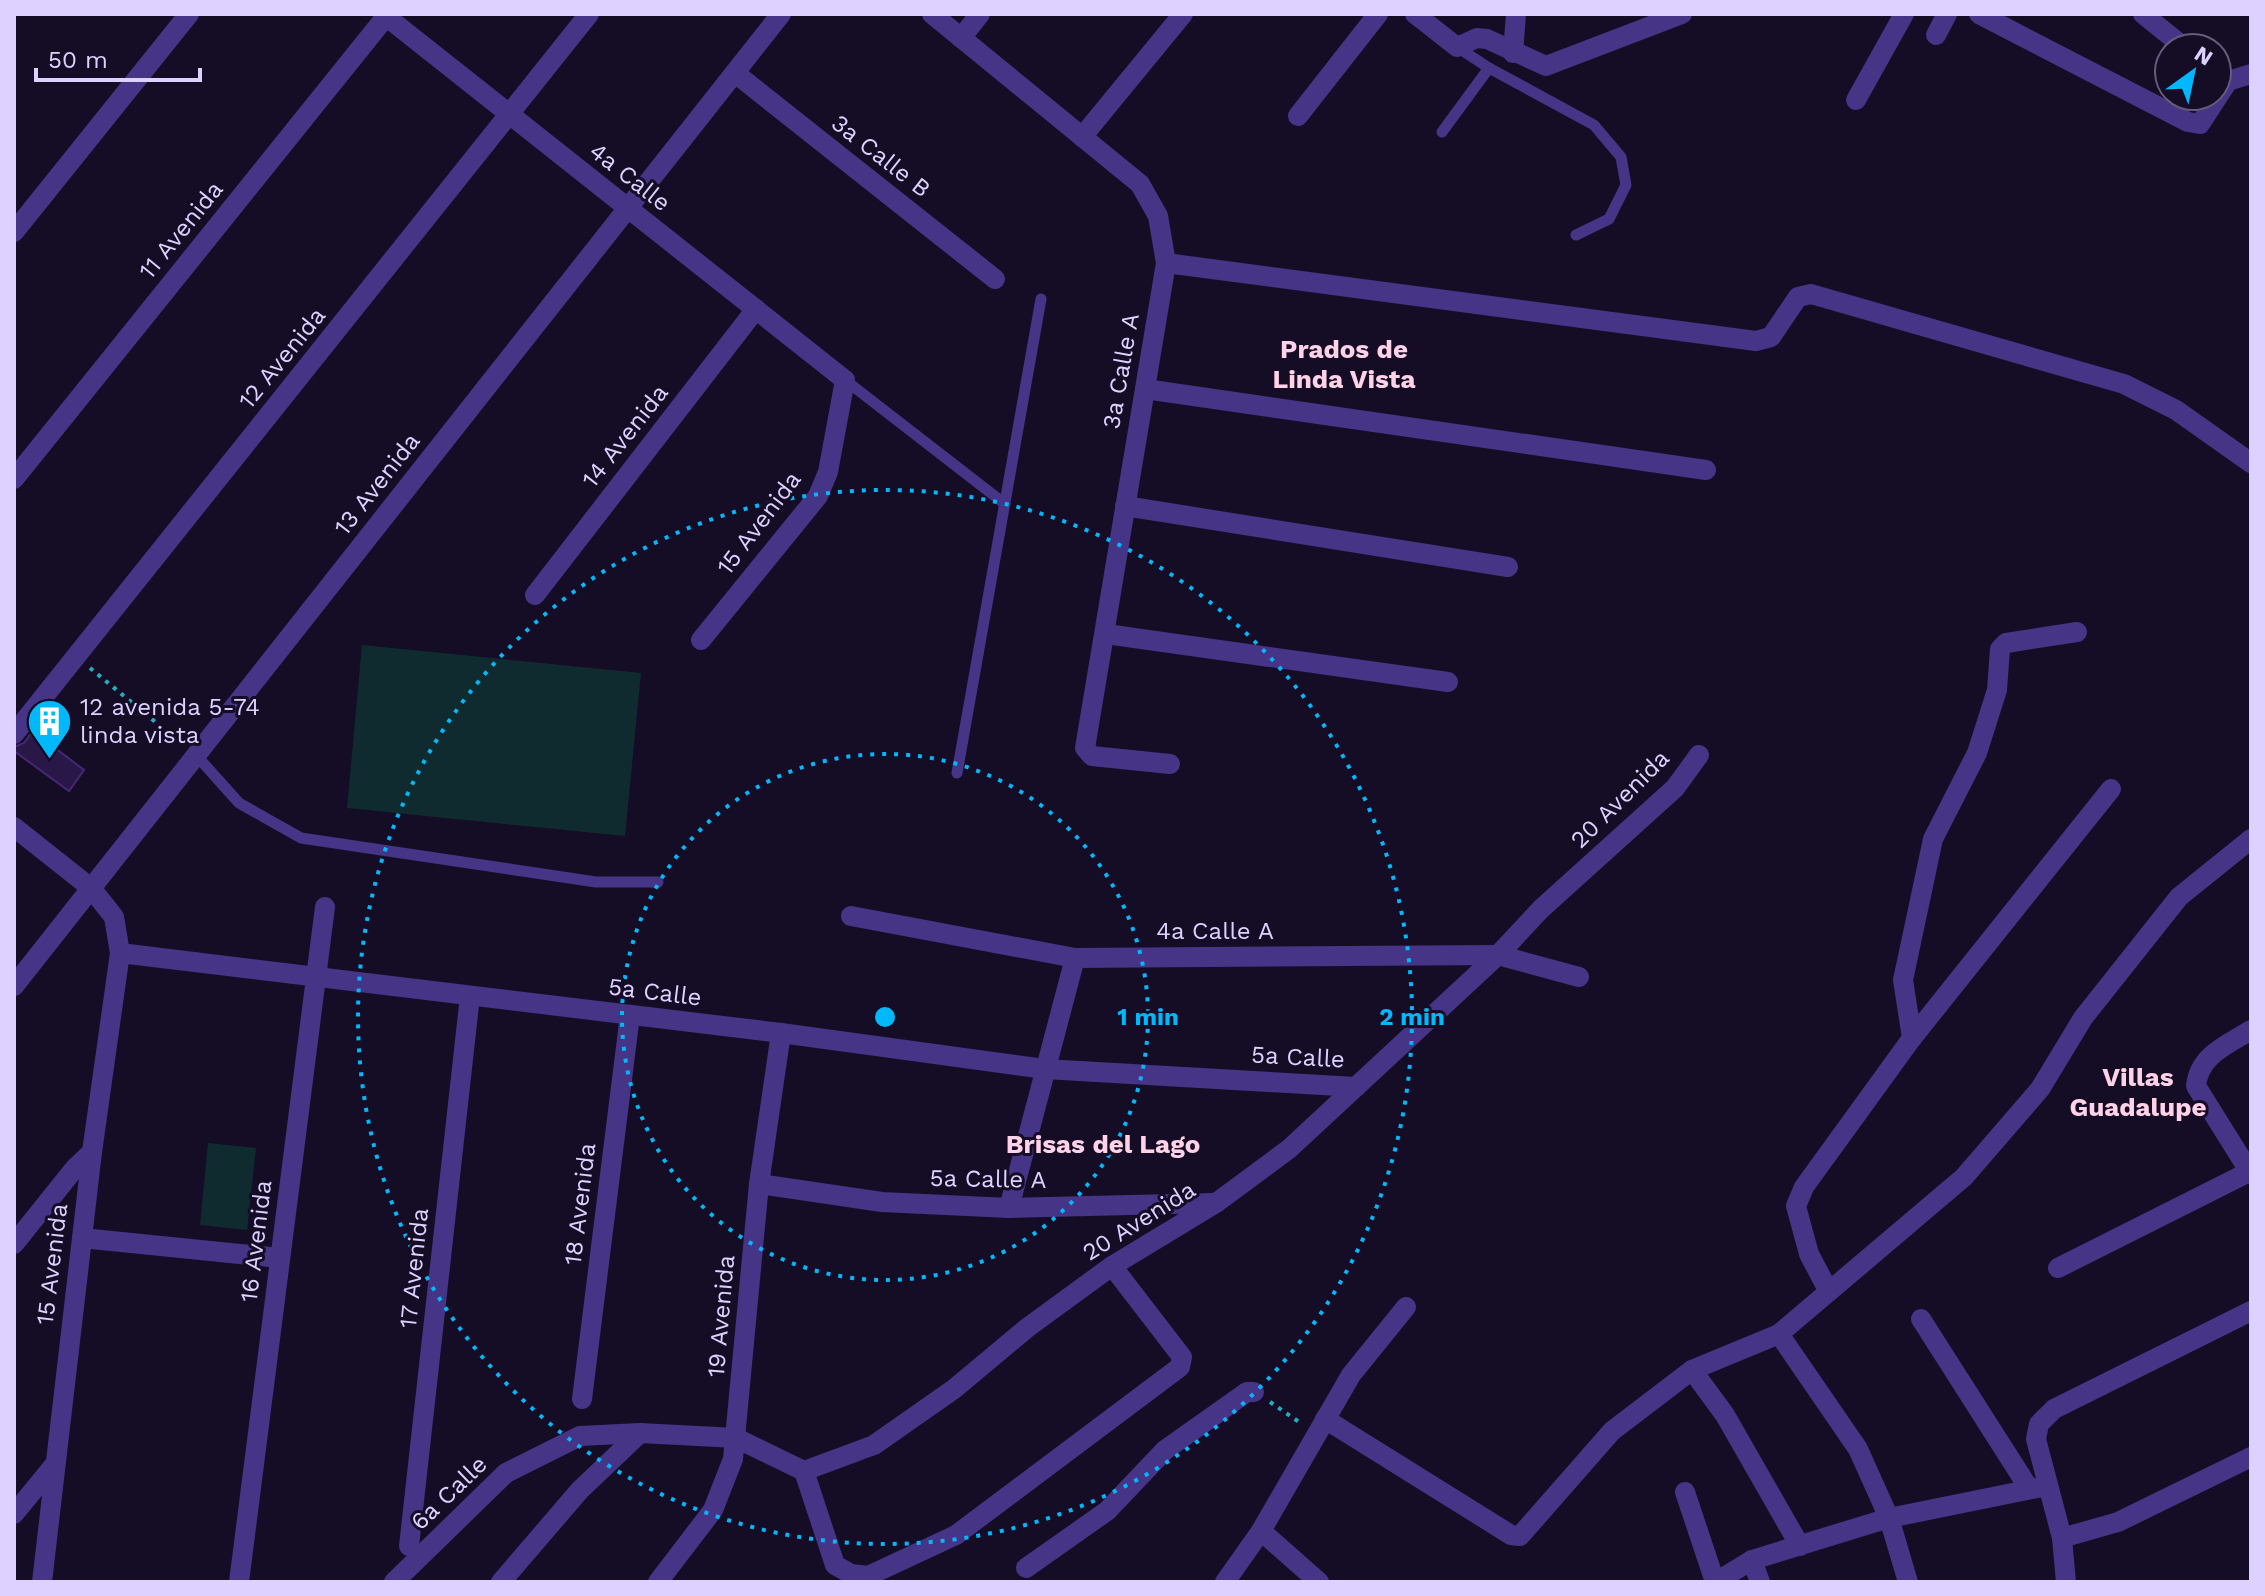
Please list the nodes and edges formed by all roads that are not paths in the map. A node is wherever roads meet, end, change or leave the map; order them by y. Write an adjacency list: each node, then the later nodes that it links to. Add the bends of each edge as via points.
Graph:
1 (589, 14): 27 (street, 12 Avenida)
2 (781, 14): 22 (street, 13 Avenida)
3 (932, 14): 18 (street, 3a Calle A)
4 (980, 14): 18 (street)
5 (1183, 14): 30 (street)
6 (1378, 14): 28 (street)
7 (1415, 14): 19 (street)
8 (1516, 14): 20 (street)
9 (1682, 14): 20 (street, via 1546,66)
10 (1904, 14): 23 (street)
11 (1947, 14): 17 (street)
12 (1979, 14): 24 (street)
13 (2143, 14): 16 (street)
14 (386, 15): 27 (street, 4a Calle); 42 (street, 11 Avenida)
15 (177, 18): 32 (street)
16 (2165, 32)
17 (1936, 35)
18 (961, 38): 30 (street, 3a Calle A)
19 (1457, 47): 20 (street, via 1487,39); 21 (lane)
20 (1513, 53)
21 (1489, 68): 29 (lane); 33 (lane, via 1594,125 1621,157 1626,185 1609,219)
22 (735, 73): 31 (street, 13 Avenida); 35 (street, 3a Calle B)
23 (1856, 100)
24 (2153, 104)
25 (2169, 112): 26 (street, via 2200,124)
26 (2206, 112)
27 (510, 115): 31 (street, 4a Calle); 51 (street, 12 Avenida)
28 (1298, 116)
29 (1442, 132)
30 (1082, 137): 34 (street, 3a Calle A, via 1140,184 1158,216)
31 (628, 209): 37 (street, 4a Calle); 52 (street, 13 Avenida)
32 (14, 232)
33 (1576, 235)
34 (1166, 263): 39 (street, 3a Calle A); 40 (street, via 1756,341 1771,337 1798,297 1811,294 2124,384 2176,410)
35 (995, 279)
36 (1041, 299): 43 (lane)
37 (756, 309): 38 (street, 4a Calle); 46 (street, 14 Avenida)
38 (845, 380): 43 (lane); 49 (street, 15 Avenida, via 828,472 818,496)
39 (1145, 389): 41 (street); 44 (street, 3a Calle A)
40 (2251, 463)
41 (1706, 470)
42 (14, 479)
43 (1005, 504): 55 (lane)
44 (1125, 506): 45 (street); 48 (street, 3a Calle A)
45 (1508, 567)
46 (535, 595)
47 (2077, 632): 73 (street, via 2006,643 2000,649 1997,690 1977,753 1933,839 1903,980)
48 (1106, 634): 50 (street); 54 (street, 3a Calle A, via 1085,748 1092,756)
49 (701, 640)
50 (1448, 682)
51 (14, 734)
52 (196, 755): 59 (lane, via 239,803 301,838 596,882); 60 (street, 13 Avenida)
53 (1699, 755): 64 (street, 20 Avenida, via 1675,788)
54 (1170, 764)
55 (957, 773)
56 (2111, 789): 73 (street)
57 (14, 827): 60 (street)
58 (2251, 839): 86 (street, via 2179,897 2083,1018 2040,1089 1964,1177)
59 (658, 882)
60 (91, 888): 63 (street, via 114,917); 68 (street, 13 Avenida)
61 (325, 907): 66 (street, 16 Avenida)
62 (851, 916): 65 (street, 4a Calle A)
63 (120, 953): 66 (street, 5a Calle); 76 (street, 15 Avenida)
64 (1498, 955): 65 (street, 4a Calle A); 67 (street, 4a Calle A); 75 (street, 20 Avenida)
65 (1075, 958): 74 (street)
66 (315, 977): 69 (street, 5a Calle); 83 (street, 16 Avenida)
67 (1579, 977)
68 (14, 986)
69 (470, 996): 70 (street, 5a Calle); 106 (street, 17 Avenida)
70 (630, 1015): 72 (street, 5a Calle); 93 (street, 18 Avenida)
71 (2251, 1030): 77 (street, via 2212,1054 2198,1069 2196,1086)
72 (781, 1033): 74 (street, 5a Calle); 78 (street, 19 Avenida)
73 (1912, 1038): 86 (street, via 1804,1187 1796,1206 1809,1254)
74 (1045, 1069): 75 (street, 5a Calle); 80 (street)
75 (1356, 1087): 79 (street, 20 Avenida, via 1289,1149)
76 (92, 1152): 81 (street, 15 Avenida); 82 (street)
77 (2250, 1172): 85 (street)
78 (759, 1184): 80 (street, 5a Calle A, via 882,1202); 96 (street, 19 Avenida)
79 (1216, 1203): 80 (street, 5a Calle A); 84 (street, 20 Avenida)
80 (1009, 1208)
81 (82, 1238): 83 (street); 98 (street, 15 Avenida)
82 (14, 1244)
83 (280, 1258): 111 (street, 16 Avenida)
84 (1112, 1266): 99 (street, 20 Avenida, via 874,1445); 99 (street, via 1182,1357 1180,1367 956,1535 868,1576 851,1574 835,1565)
85 (2058, 1268)
86 (1828, 1290): 90 (street)
87 (1406, 1307): 94 (street, via 1351,1375)
88 (2251, 1311): 100 (street, via 2054,1409 2039,1424)
89 (1921, 1319): 100 (street)
90 (1779, 1334): 91 (street); 103 (street, via 1858,1449)
91 (1692, 1370): 94 (street, via 1612,1431 1520,1536); 107 (street, via 1725,1415)
92 (1254, 1392): 109 (street, via 1165,1450 1107,1511)
93 (582, 1399)
94 (1321, 1426): 104 (street)
95 (640, 1433): 96 (street, 6a Calle); 112 (street, 6a Calle, via 580,1436 506,1473); 113 (street, via 580,1490)
96 (736, 1438): 99 (street); 114 (street, 19 Avenida, via 717,1502)
97 (2251, 1457): 105 (street, via 2118,1522)
98 (55, 1464): 102 (street); 110 (street, 15 Avenida)
99 (804, 1471)
100 (2037, 1486): 103 (street); 105 (street)
101 (1685, 1492): 117 (street)
102 (14, 1514)
103 (1889, 1518): 107 (street); 119 (street)
104 (1261, 1531): 115 (street); 116 (street)
105 (2062, 1538): 120 (street)
106 (409, 1546)
107 (1800, 1546): 108 (street)
108 (1752, 1560): 117 (street); 118 (street)
109 (1026, 1568)
110 (42, 1582)
111 (239, 1582)
112 (394, 1582)
113 (501, 1582)
114 (658, 1582)
115 (1225, 1582)
116 (1319, 1582)
117 (1716, 1582)
118 (1760, 1582)
119 (1908, 1582)
120 (2066, 1582)

